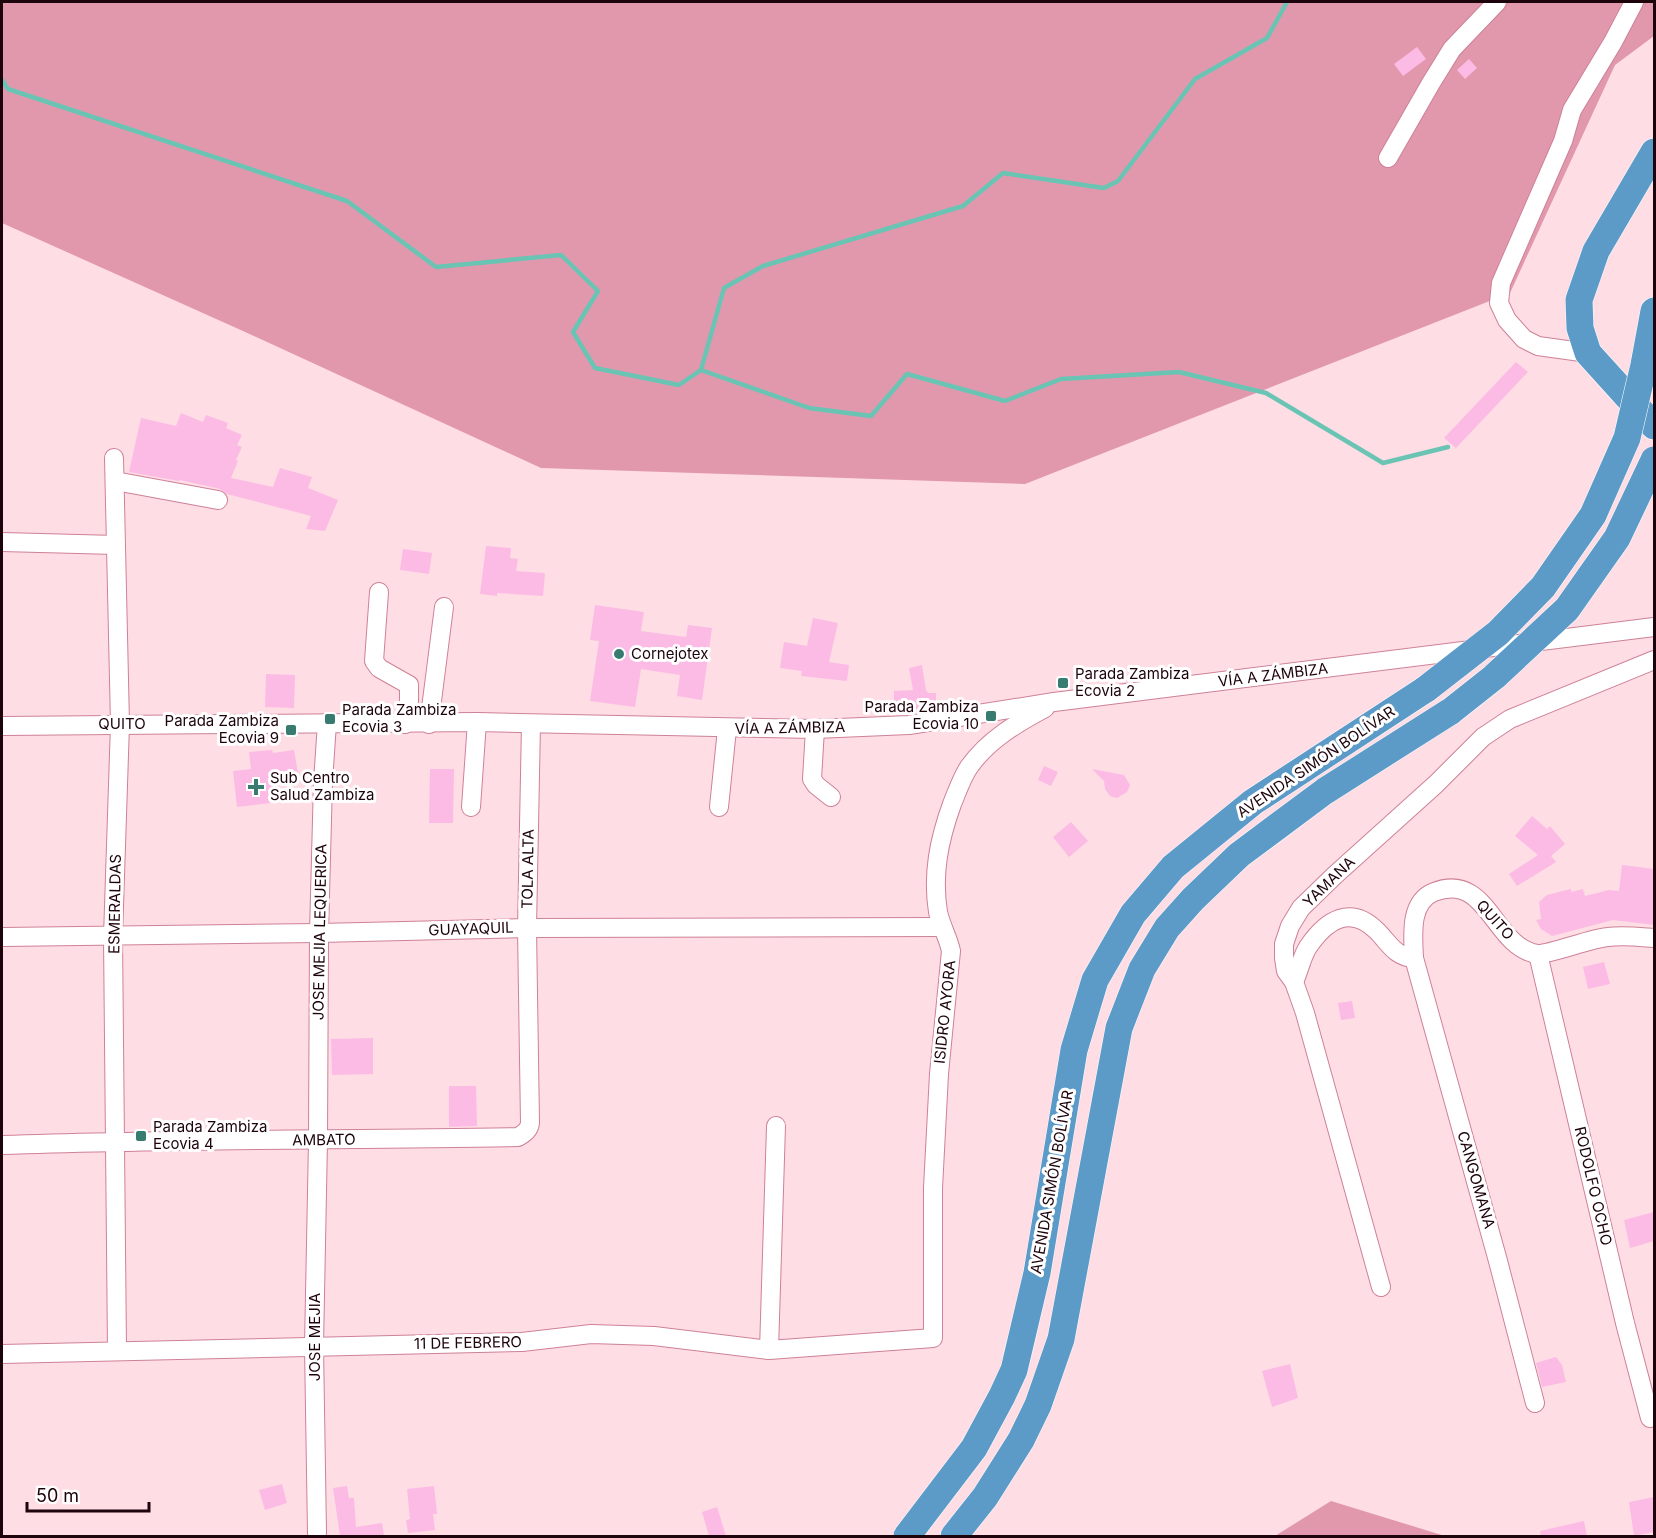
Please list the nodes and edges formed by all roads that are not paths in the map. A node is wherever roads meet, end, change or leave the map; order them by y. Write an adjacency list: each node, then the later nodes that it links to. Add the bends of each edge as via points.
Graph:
1 (1497, 2): 4 (street, via 1452,49)
2 (1634, 2): 6 (street, via 1572,110 1563,141 1501,283 1499,303 1507,320 1524,339 1538,346)
3 (1654, 152): 6 (highway, via 1596,251 1579,300 1580,328)
4 (1388, 158)
5 (1654, 311): 54 (highway, AVENIDA SIMÓN BOLÍVAR, bridge, via 1627,438 1593,515 1544,587 1498,633 1425,689 1253,802 1173,867 1133,914 1095,980 1074,1050 1037,1274 1014,1370 974,1448)
6 (1588, 352): 7 (highway)
7 (1654, 426)
8 (114, 459): 10 (street, ESMERALDAS)
9 (1654, 460): 55 (highway, AVENIDA SIMÓN BOLÍVAR, bridge, via 1617,538 1567,609 1451,711 1325,791 1239,855 1167,928 1142,969 1119,1028 1061,1339 1038,1405 985,1497)
10 (115, 481): 11 (street); 13 (street, ESMERALDAS)
11 (218, 500)
12 (2, 542): 13 (street)
13 (116, 545): 21 (street, ESMERALDAS)
14 (379, 592): 22 (street, via 374,661 409,685)
15 (444, 607): 23 (street)
16 (1654, 627): 18 (street, VÍA A ZÁMBIZA)
17 (1654, 660): 39 (street, YAMANA, via 1510,719 1483,737 1301,908 1284,944 1286,970)
18 (1054, 702): 27 (street, VÍA A ZÁMBIZA, via 909,724); 31 (street, ISIDRO AYORA, via 990,744 969,768 955,796 936,863)
19 (477, 722): 23 (street, QUITO); 24 (street, QUITO); 29 (street)
20 (327, 723): 21 (street, QUITO); 22 (street, QUITO); 33 (street, JOSE MEJIA LEQUERICA)
21 (120, 724): 25 (street, QUITO); 35 (street, ESMERALDAS)
22 (405, 724): 23 (street, QUITO)
23 (429, 724)
24 (531, 724): 26 (street, VÍA A ZÁMBIZA); 32 (street, TOLA ALTA)
25 (2, 726)
26 (727, 729): 27 (street, VÍA A ZÁMBIZA); 30 (street)
27 (815, 729): 28 (street, via 812,778)
28 (831, 797)
29 (471, 807)
30 (719, 807)
31 (942, 927): 32 (street, GUAYAQUIL); 46 (street, ISIDRO AYORA, via 951,951 933,1188)
32 (527, 928): 33 (street, GUAYAQUIL); 40 (street, TOLA ALTA)
33 (319, 933): 35 (street, GUAYAQUIL); 43 (street, JOSE MEJIA LEQUERICA)
34 (2, 937): 35 (street, GUAYAQUIL)
35 (113, 937): 42 (street, ESMERALDAS)
36 (1654, 938): 37 (street, via 1609,936)
37 (1538, 954): 38 (street, QUITO, via 1521,948 1479,899 1459,888 1430,894 1416,910); 52 (street, RODOLFO OCHO)
38 (1414, 958): 39 (street, via 1398,954 1360,918 1342,918 1325,927 1308,948); 51 (street, CANGOMANA)
39 (1294, 982): 45 (street, YAMANA)
40 (530, 1123): 43 (street, AMBATO, via 527,1132 518,1137)
41 (776, 1126): 49 (street)
42 (115, 1141): 43 (street, AMBATO); 44 (street, AMBATO); 48 (street, ESMERALDAS)
43 (318, 1141): 47 (street, JOSE MEJIA)
44 (2, 1145)
45 (1381, 1287)
46 (933, 1338): 49 (street, 11 DE FEBRERO)
47 (314, 1346): 48 (street, 11 DE FEBRERO); 49 (street, 11 DE FEBRERO, via 522,1342 591,1334 654,1336); 53 (street, JOSE MEJIA)
48 (117, 1350): 50 (street, 11 DE FEBRERO)
49 (769, 1350)
50 (2, 1354)
51 (1535, 1402)
52 (1650, 1418)
53 (317, 1533)
54 (907, 1536)
55 (954, 1536)

